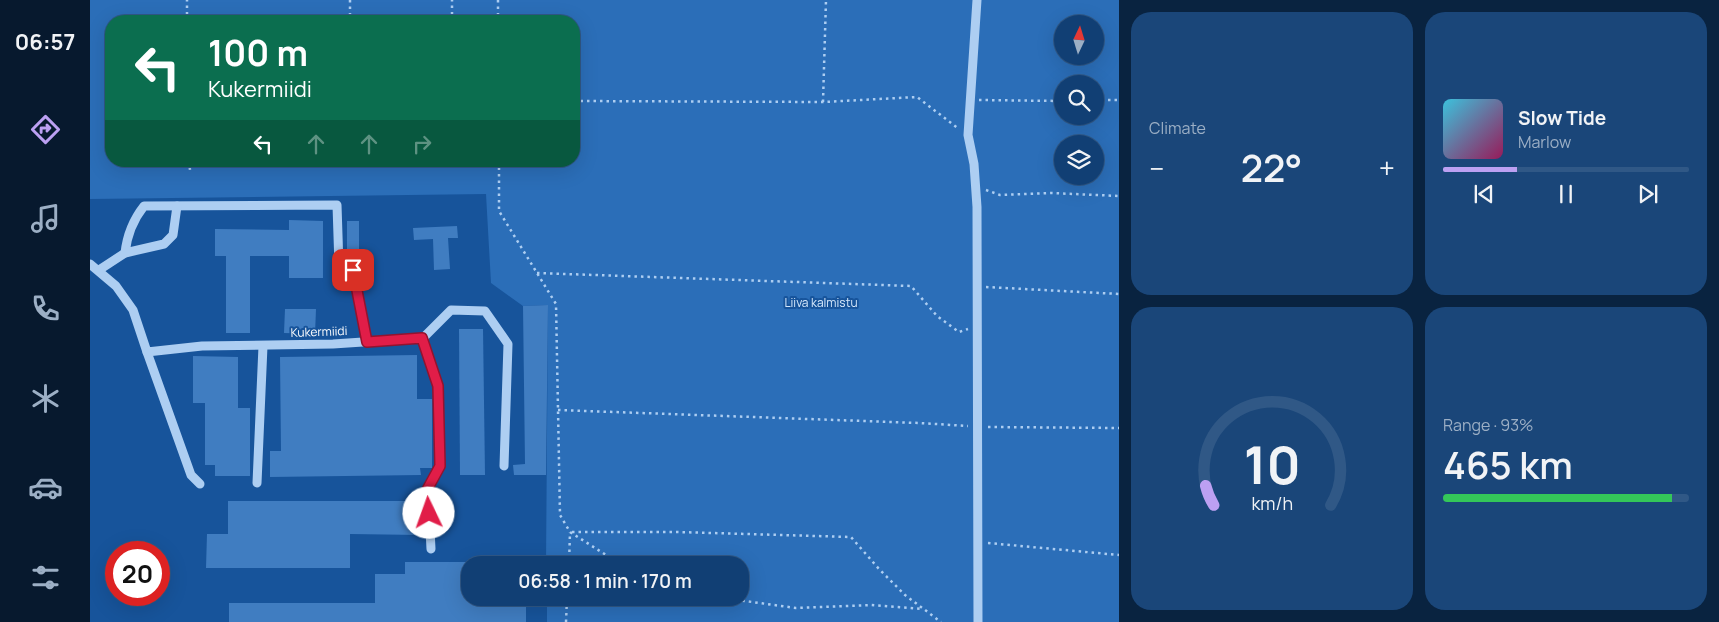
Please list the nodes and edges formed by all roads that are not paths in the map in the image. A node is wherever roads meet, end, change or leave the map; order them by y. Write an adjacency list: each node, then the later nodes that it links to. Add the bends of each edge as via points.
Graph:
1 (977, 0): 14 (lane, via 968,135 975,186)
2 (177, 206): 3 (lane, via 173,235 164,244); 3 (lane, via 144,206 127,236); 7 (lane, via 337,205 339,266 353,270)
3 (125, 253): 5 (lane)
4 (90, 264): 5 (lane)
5 (99, 270): 9 (lane, via 116,286 132,310)
6 (422, 338): 7 (lane, Kukermiidi); 10 (lane, via 451,310 485,311 508,344); 13 (lane, via 438,386 440,466 428,488)
7 (367, 342): 8 (lane, Kukermiidi)
8 (263, 346): 9 (lane, Kukermiidi, via 202,346); 11 (lane)
9 (147, 352): 12 (lane, via 191,475)
10 (504, 466)
11 (257, 483)
12 (200, 484)
13 (431, 549)
14 (978, 622)

